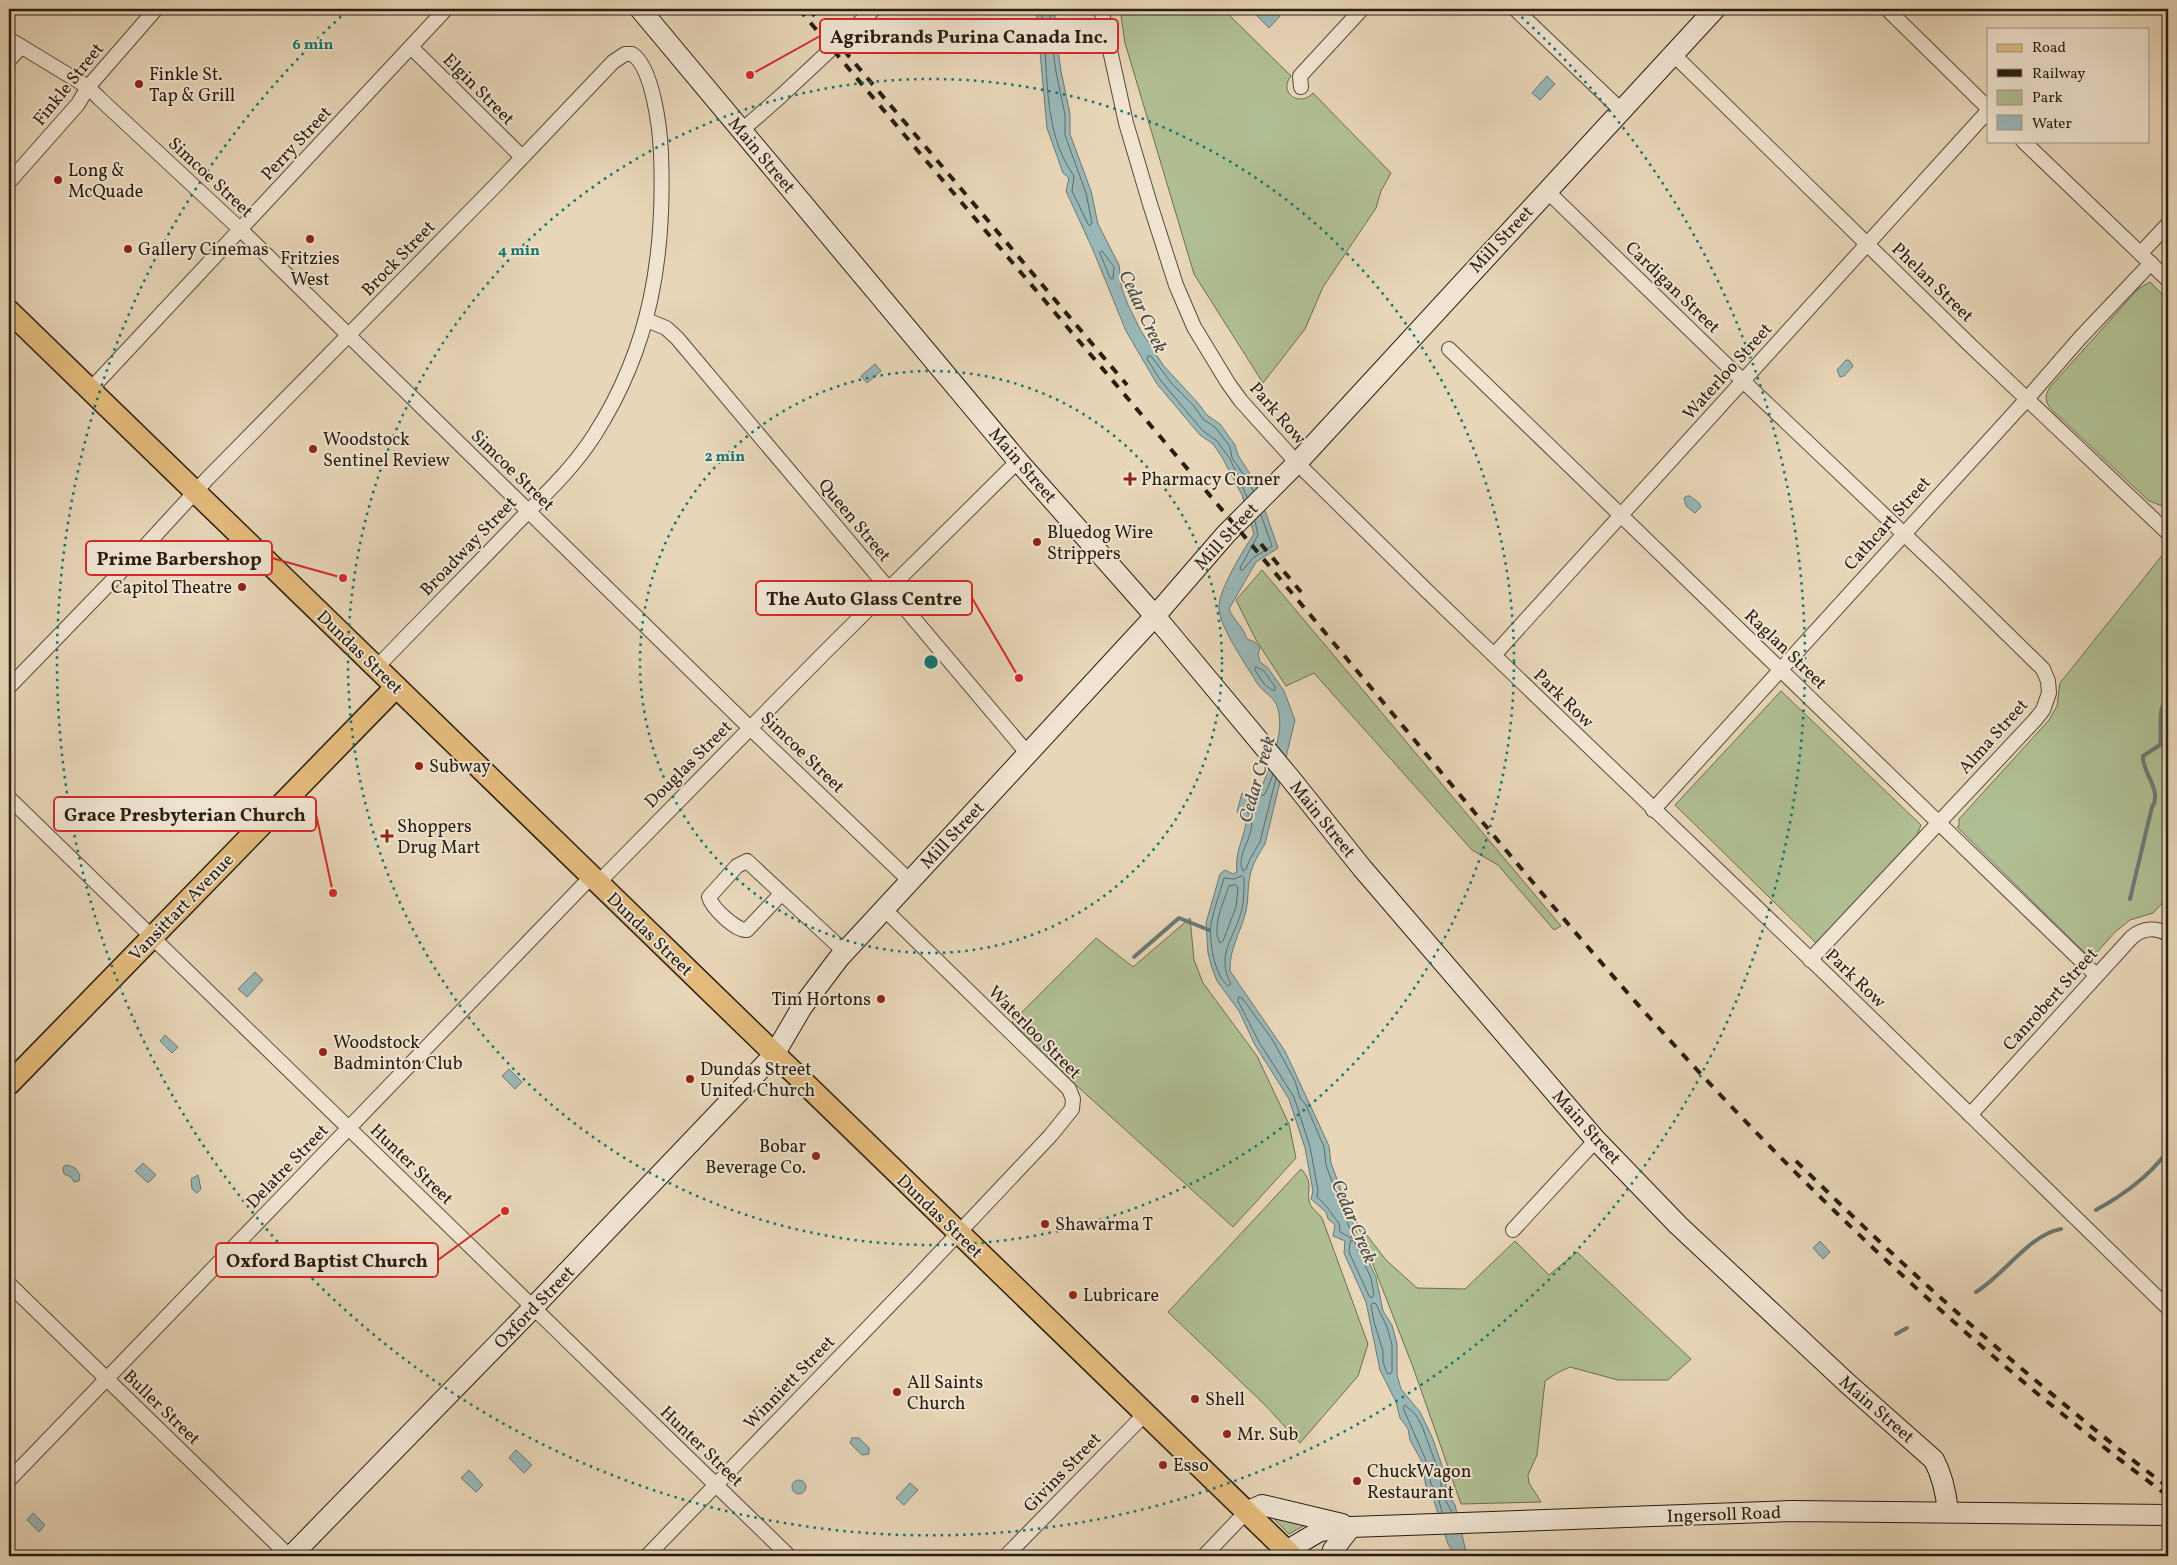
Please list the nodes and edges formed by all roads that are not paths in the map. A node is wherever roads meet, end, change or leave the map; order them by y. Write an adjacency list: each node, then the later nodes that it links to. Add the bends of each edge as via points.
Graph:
1 (156, 9): 17 (street, Finkle Street)
2 (446, 9): 12 (street, Perry Street)
3 (640, 9): 21 (main road, Main Street)
4 (874, 9): 21 (street)
5 (1101, 9): 40 (street, Park Row, via 1126,123 1176,285 1194,327 1228,383)
6 (1362, 9): 16 (street, via 1300,76)
7 (1515, 9): 19 (street)
8 (1715, 9): 14 (main road, Mill Street)
9 (1887, 9): 18 (street)
10 (9, 39): 11 (street, Simcoe Street)
11 (21, 47): 15 (street); 17 (street, Simcoe Street)
12 (411, 48): 23 (street, Elgin Street); 27 (street, Perry Street)
13 (629, 54): 23 (street, Brock Street, via 613,62); 33 (street, Broadway Street, via 639,60 647,76 661,148 660,240)
14 (1674, 55): 19 (main road, Mill Street); 28 (street, Phelan Street)
15 (9, 60)
16 (1301, 87)
17 (88, 88): 24 (street, Finkle Street, via 81,101); 27 (street, Simcoe Street)
18 (1987, 109)
19 (1621, 110): 25 (main road, Mill Street)
20 (1987, 111): 28 (street, Waterloo Street)
21 (741, 130): 39 (main road, Main Street)
22 (2023, 142): 29 (street)
23 (522, 157): 34 (street, Brock Street)
24 (9, 182)
25 (1546, 190): 36 (street, Cardigan Street); 40 (main road, Mill Street)
26 (2168, 224): 29 (street)
27 (241, 230): 34 (street, Simcoe Street); 37 (street, Perry Street)
28 (1867, 244): 36 (street, Waterloo Street); 38 (street, Phelan Street)
29 (2141, 253): 30 (street)
30 (2151, 263): 31 (street); 38 (street, Cathcart Street)
31 (2168, 280)
32 (10, 315): 37 (main road, Dundas Street)
33 (647, 320): 42 (street, Broadway Street, via 621,385 595,434 574,463); 46 (street, Queen Street, via 666,328 677,338)
34 (349, 335): 41 (street, Brock Street, via 206,479); 42 (street, Simcoe Street)
35 (1450, 349): 43 (street, Raglan Street)
36 (1743, 382): 43 (street, Waterloo Street); 45 (street, Cardigan Street)
37 (90, 390): 41 (main road, Dundas Street)
38 (2027, 399): 44 (street, Phelan Street); 45 (street, Cathcart Street)
39 (1018, 461): 46 (street, Douglas Street); 47 (main road, Main Street)
40 (1297, 462): 47 (main road, Mill Street, via 1226,534); 48 (street, Park Row)
41 (197, 492): 49 (main road, Dundas Street); 51 (street, Brock Street)
42 (528, 511): 49 (street, Broadway Street); 53 (street, Simcoe Street)
43 (1621, 515): 48 (street, Waterloo Street); 50 (street, Raglan Street)
44 (2168, 533)
45 (1904, 534): 50 (street, Cathcart Street); 57 (street, Alma Street, via 2039,664 2049,687 2046,702 2035,720)
46 (889, 589): 53 (street, Douglas Street); 54 (street, Queen Street)
47 (1155, 616): 54 (main road, Mill Street); 71 (main road, Main Street, via 1362,868)
48 (1494, 655): 56 (street, Park Row)
49 (376, 668): 52 (main road, Dundas Street)
50 (1780, 669): 56 (street, Cathcart Street); 57 (street, Raglan Street)
51 (9, 687)
52 (396, 687): 58 (main road, Dundas Street); 63 (main road, Vansittart Avenue)
53 (750, 728): 58 (street, Douglas Street); 59 (street, Simcoe Street)
54 (1028, 754): 59 (main road, Mill Street)
55 (9, 798): 63 (street, Hunter Street)
56 (1653, 810): 65 (street, Park Row)
57 (1939, 822): 65 (street, Alma Street); 66 (street, Raglan Street)
58 (594, 880): 67 (main road, Dundas Street); 70 (street, Delatre Street)
59 (910, 881): 61 (main road, Mill Street)
60 (782, 894): 60 (street, via 750,863 744,862 709,897 732,924 744,931); 64 (street)
61 (884, 909): 64 (main road, Mill Street); 73 (street, Waterloo Street, via 1069,1089 1073,1099 1068,1116)
62 (2168, 934): 66 (street, Canrobert Street, via 2152,929 2135,934)
63 (150, 938): 68 (main road, Vansittart Avenue); 70 (street, Hunter Street)
64 (845, 952): 67 (main road, Mill Street, via 802,1007)
65 (1810, 960): 69 (street, Park Row)
66 (2096, 975): 69 (street, Canrobert Street)
67 (774, 1055): 73 (main road, Dundas Street); 75 (main road, Oxford Street)
68 (9, 1084)
69 (1970, 1116): 76 (street, Park Row)
70 (349, 1129): 75 (street, Hunter Street); 77 (street, Delatre Street)
71 (1596, 1140): 72 (street); 81 (main road, Main Street, via 1678,1225 1934,1460 1941,1473)
72 (1513, 1230)
73 (959, 1234): 78 (main road, Dundas Street); 80 (street, Winniett Street)
74 (9, 1284): 77 (street, Buller Street)
75 (533, 1308): 80 (street, Hunter Street); 86 (main road, Oxford Street)
76 (2168, 1308)
77 (107, 1379): 79 (street, Delatre Street); 86 (street, Buller Street)
78 (1145, 1414): 82 (main road, Dundas Street); 89 (street, Givins Street)
79 (9, 1480)
80 (715, 1486): 87 (street, Winniett Street); 88 (street, Hunter Street)
81 (1948, 1511): 83 (main road, Ingersoll Road); 84 (main road, Ingersoll Road, via 1791,1511)
82 (1246, 1512): 84 (main road, via 1262,1505); 85 (main road, Dundas Street); 90 (street)
83 (2168, 1515)
84 (1351, 1527): 85 (main road, Ingersoll Road, via 1320,1531); 91 (main road)
85 (1289, 1553)
86 (290, 1556)
87 (647, 1556)
88 (789, 1556)
89 (1006, 1556)
90 (1204, 1556)
91 (1331, 1556)

